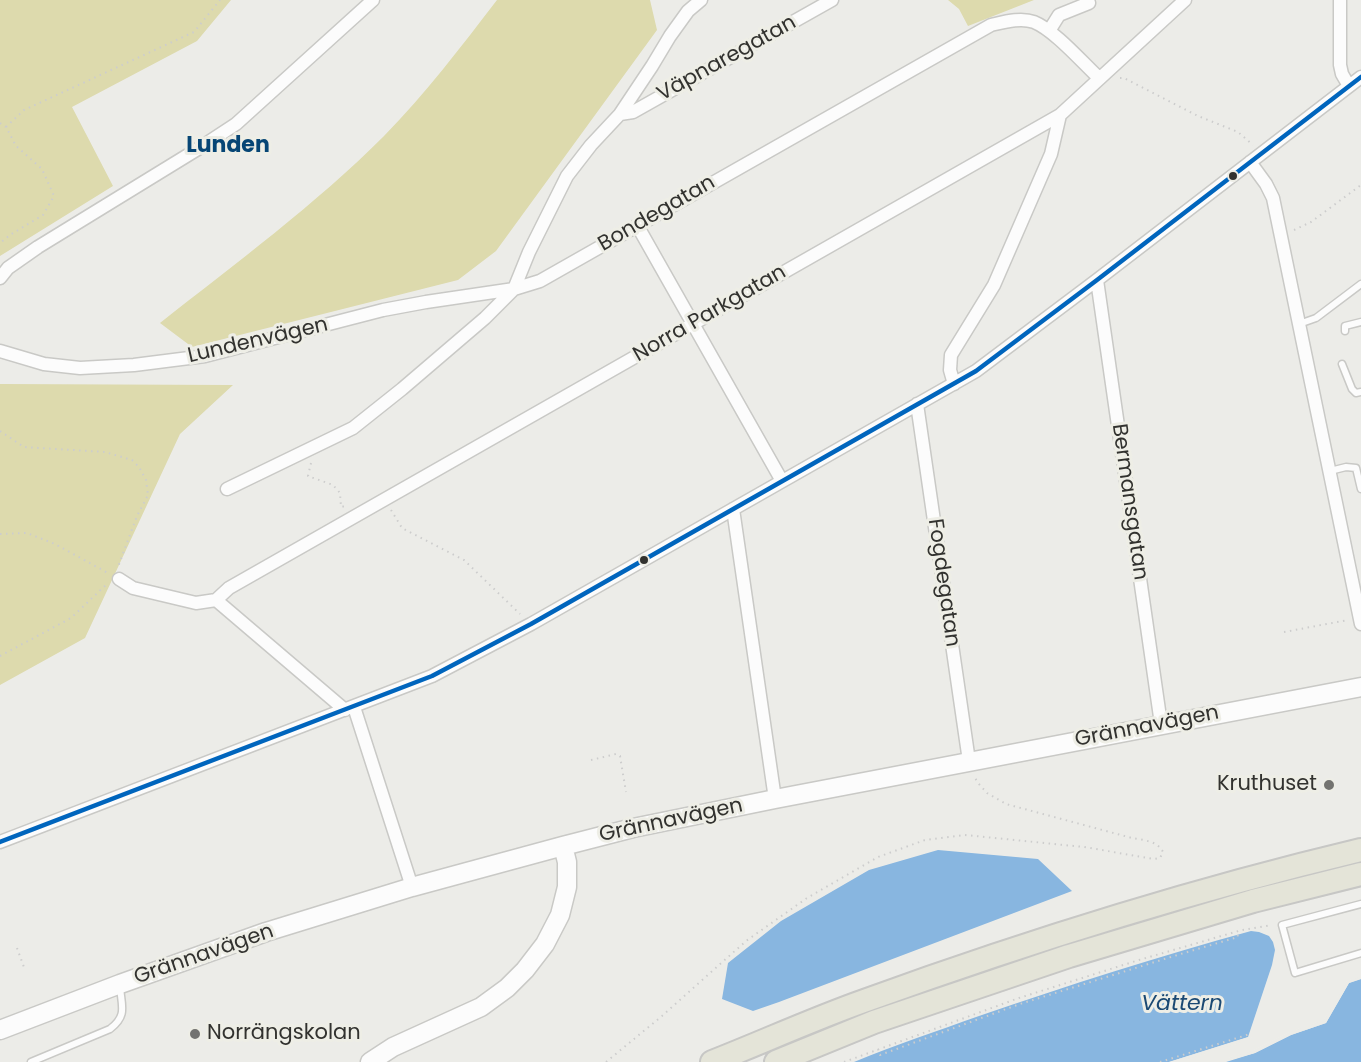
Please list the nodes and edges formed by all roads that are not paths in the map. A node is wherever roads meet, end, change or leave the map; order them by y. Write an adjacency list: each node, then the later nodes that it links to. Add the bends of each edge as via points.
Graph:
1 (374, 0): 15 (street, via 236,124 39,247)
2 (701, 0): 11 (street, Väpnaregatan, via 688,10)
3 (832, 0): 11 (street, Väpnaregatan, via 633,112)
4 (1185, 0): 9 (street, Norra Parkgatan)
5 (1340, 0): 10 (street, via 1340,65)
6 (1089, 3): 7 (street, via 1059,15)
7 (1049, 31): 9 (street, Bondegatan); 14 (street, Bondegatan, via 1032,21 1009,20 991,25)
8 (1361, 76): 10 (street)
9 (1099, 78): 12 (street, Norra Parkgatan)
10 (1349, 86): 13 (street)
11 (620, 114): 18 (street, Väpnaregatan, via 567,176)
12 (1060, 115): 20 (street, Norra Parkgatan); 25 (street, via 1052,154 994,285 951,355)
13 (1250, 162): 16 (street); 21 (street, via 1273,198)
14 (638, 225): 18 (street, Bondegatan, via 540,281); 20 (street)
15 (0, 278)
16 (1098, 280): 25 (street); 38 (street, Bermansgatan)
17 (1361, 284): 21 (lane, via 1316,318)
18 (514, 289): 23 (street, Lundenvägen, via 383,310 205,356 134,365 80,368 44,364); 30 (street, Bondegatan, via 477,325 353,428)
19 (1361, 322): 22 (lane, via 1345,326)
20 (693, 324): 29 (street); 34 (street, Norra Parkgatan, via 229,588)
21 (1299, 324): 28 (street)
22 (1345, 331)
23 (0, 351)
24 (1342, 364): 26 (lane, via 1352,390)
25 (954, 384): 27 (street)
26 (1361, 392)
27 (917, 404): 29 (street); 39 (street, Fogdegatan)
28 (1329, 471): 31 (lane, via 1356,468); 35 (street)
29 (782, 481): 32 (street)
30 (227, 489)
31 (1361, 489)
32 (733, 509): 37 (street, via 432,676); 40 (street)
33 (117, 578): 34 (street, via 132,588 196,603)
34 (216, 600): 37 (street)
35 (1360, 621)
36 (1361, 687): 38 (main road, Grännavägen)
37 (349, 709): 41 (street); 45 (street)
38 (1161, 724): 39 (main road, Grännavägen)
39 (969, 761): 40 (main road, Grännavägen)
40 (775, 799): 42 (main road, Grännavägen)
41 (0, 842)
42 (563, 846): 45 (main road, Grännavägen); 51 (main road, via 567,887 560,915 525,970 481,1007 393,1047)
43 (1361, 850): 52 (highway, via 1062,933 863,1001)
44 (1361, 874): 53 (highway, via 1253,901 1068,956 874,1022)
45 (412, 887): 48 (main road, Grännavägen, via 266,932)
46 (1361, 904): 47 (lane, via 1282,925 1295,973)
47 (1361, 953)
48 (120, 984): 49 (main road, Grännavägen); 50 (lane, via 122,1012 118,1022 110,1029)
49 (0, 1030)
50 (31, 1062)
51 (370, 1062)
52 (712, 1062)
53 (776, 1062)

